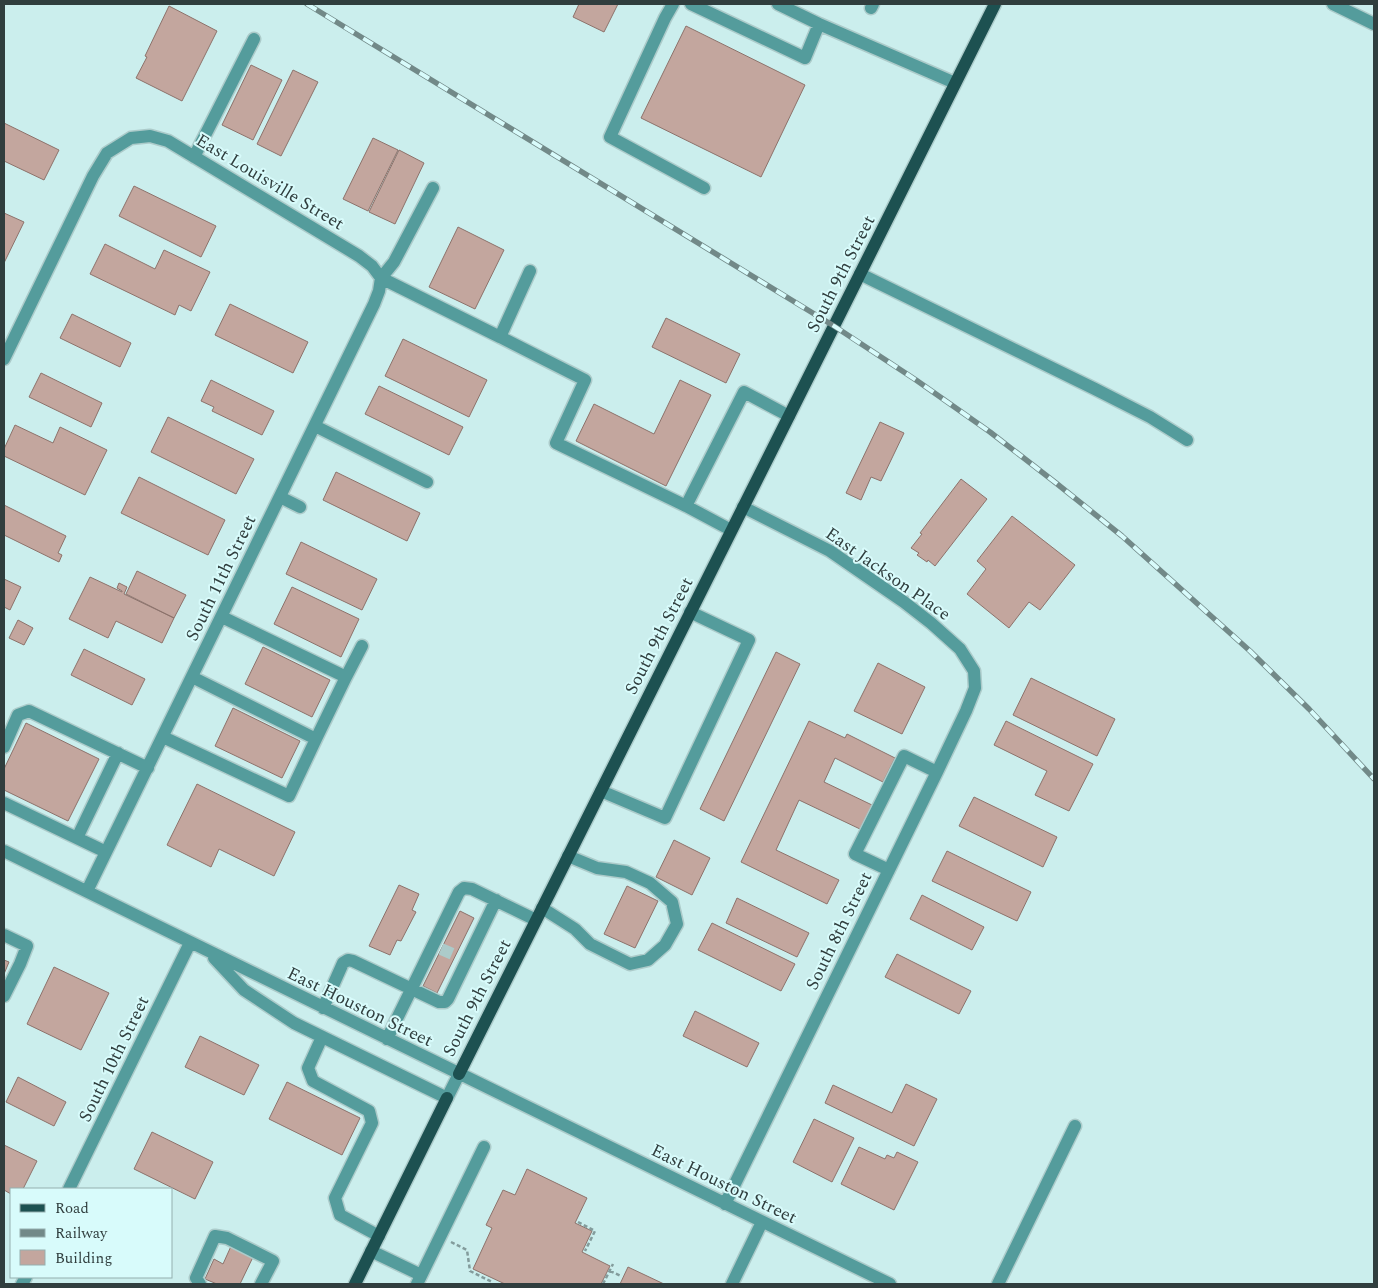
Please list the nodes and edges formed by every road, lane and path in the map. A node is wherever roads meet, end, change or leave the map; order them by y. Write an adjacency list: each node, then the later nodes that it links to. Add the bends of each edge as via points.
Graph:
1 (673, 4): 12 (street, via 610,137)
2 (691, 4): 6 (street, via 804,58)
3 (778, 4): 6 (street)
4 (995, 4): 9 (main road, South 9th Street)
5 (1333, 4): 7 (street)
6 (819, 24): 9 (street)
7 (1374, 24)
8 (254, 39): 10 (street)
9 (956, 83): 14 (main road, South 9th Street)
10 (194, 157): 15 (street, East Louisville Street, via 359,256); 17 (street, East Louisville Street, via 168,141 150,136 131,138 107,153)
11 (433, 188): 15 (street, via 398,254)
12 (704, 188)
13 (530, 271): 16 (street)
14 (860, 274): 18 (main road, South 9th Street); 20 (street, via 1095,389)
15 (381, 278): 16 (street); 19 (street, South 11th Street, via 374,304)
16 (500, 337): 23 (street, via 585,380 556,443)
17 (4, 359)
18 (790, 416): 23 (street, via 744,392); 25 (main road, South 9th Street)
19 (315, 426): 21 (street); 22 (street, South 11th Street)
20 (1187, 440)
21 (427, 482)
22 (280, 497): 24 (street); 28 (street, South 11th Street)
23 (686, 506): 26 (street)
24 (300, 507)
25 (743, 507): 26 (main road, South 9th Street); 30 (street, East Jackson Place, via 830,551 904,602 950,639)
26 (732, 530): 27 (main road, South 9th Street)
27 (690, 612): 39 (main road, South 9th Street); 39 (street, via 749,640 665,818)
28 (222, 617): 31 (street, South 11th Street); 32 (street)
29 (362, 646): 32 (street)
30 (974, 671): 38 (street, South 8th Street, via 972,699)
31 (192, 677): 33 (street, South 11th Street); 34 (street)
32 (346, 677): 34 (street)
33 (163, 737): 34 (street, via 289,796); 37 (street, South 11th Street)
34 (316, 739)
35 (4, 747): 36 (street, via 18,715 28,711)
36 (118, 754): 37 (street); 41 (street)
37 (148, 768): 43 (street, South 11th Street)
38 (937, 772): 45 (street, South 8th Street); 45 (street, via 904,756 855,854)
39 (601, 791): 44 (main road, South 9th Street)
40 (4, 803): 41 (street)
41 (77, 838): 43 (street)
42 (4, 851): 46 (street, East Houston Street)
43 (106, 852): 46 (street, South 11th Street)
44 (568, 856): 48 (main road, South 9th Street); 48 (street, via 597,868 626,872 650,884 672,902 677,924 665,945 648,960 630,964 590,944 575,929)
45 (889, 870): 63 (street, South 8th Street)
46 (87, 891): 51 (street, East Houston Street)
47 (496, 900): 49 (street); 53 (street, via 472,888 459,892 437,947); 53 (street, via 461,958 448,999 439,1002)
48 (542, 908): 49 (main road, South 9th Street)
49 (536, 920): 58 (main road, South 9th Street)
50 (4, 935): 54 (street, via 27,946)
51 (190, 943): 52 (street, East Houston Street); 62 (street, South 10th Street)
52 (209, 952): 55 (street, East Houston Street); 56 (street, via 244,990)
53 (412, 989): 55 (street, via 348,960 343,964); 57 (street)
54 (4, 996)
55 (323, 1008): 57 (street, East Houston Street)
56 (322, 1037): 59 (street); 66 (street, via 308,1068 313,1081 369,1111 372,1123 335,1198 340,1215)
57 (387, 1040): 58 (street, East Houston Street)
58 (459, 1074): 59 (street, South 9th Street); 63 (street, East Houston Street)
59 (447, 1098): 66 (main road, South 9th Street)
60 (1075, 1126): 81 (street)
61 (484, 1147): 67 (street)
62 (69, 1188)
63 (725, 1204): 65 (street, East Houston Street)
64 (578, 1222): 69 (path, via 595,1231)
65 (762, 1222): 79 (street); 80 (street, East Houston Street)
66 (379, 1236): 68 (main road, South 9th Street)
67 (440, 1236): 73 (street); 74 (path, via 467,1250 470,1271)
68 (371, 1251): 73 (street); 77 (main road, South 9th Street)
69 (585, 1251)
70 (612, 1264): 71 (path)
71 (610, 1270): 72 (path); 78 (path)
72 (621, 1276)
73 (419, 1280)
74 (492, 1282)
75 (200, 1284): 76 (street, via 196,1278 215,1236 227,1238 273,1261)
76 (261, 1284)
77 (355, 1284)
78 (603, 1284)
79 (732, 1284)
80 (890, 1284)
81 (998, 1284)

